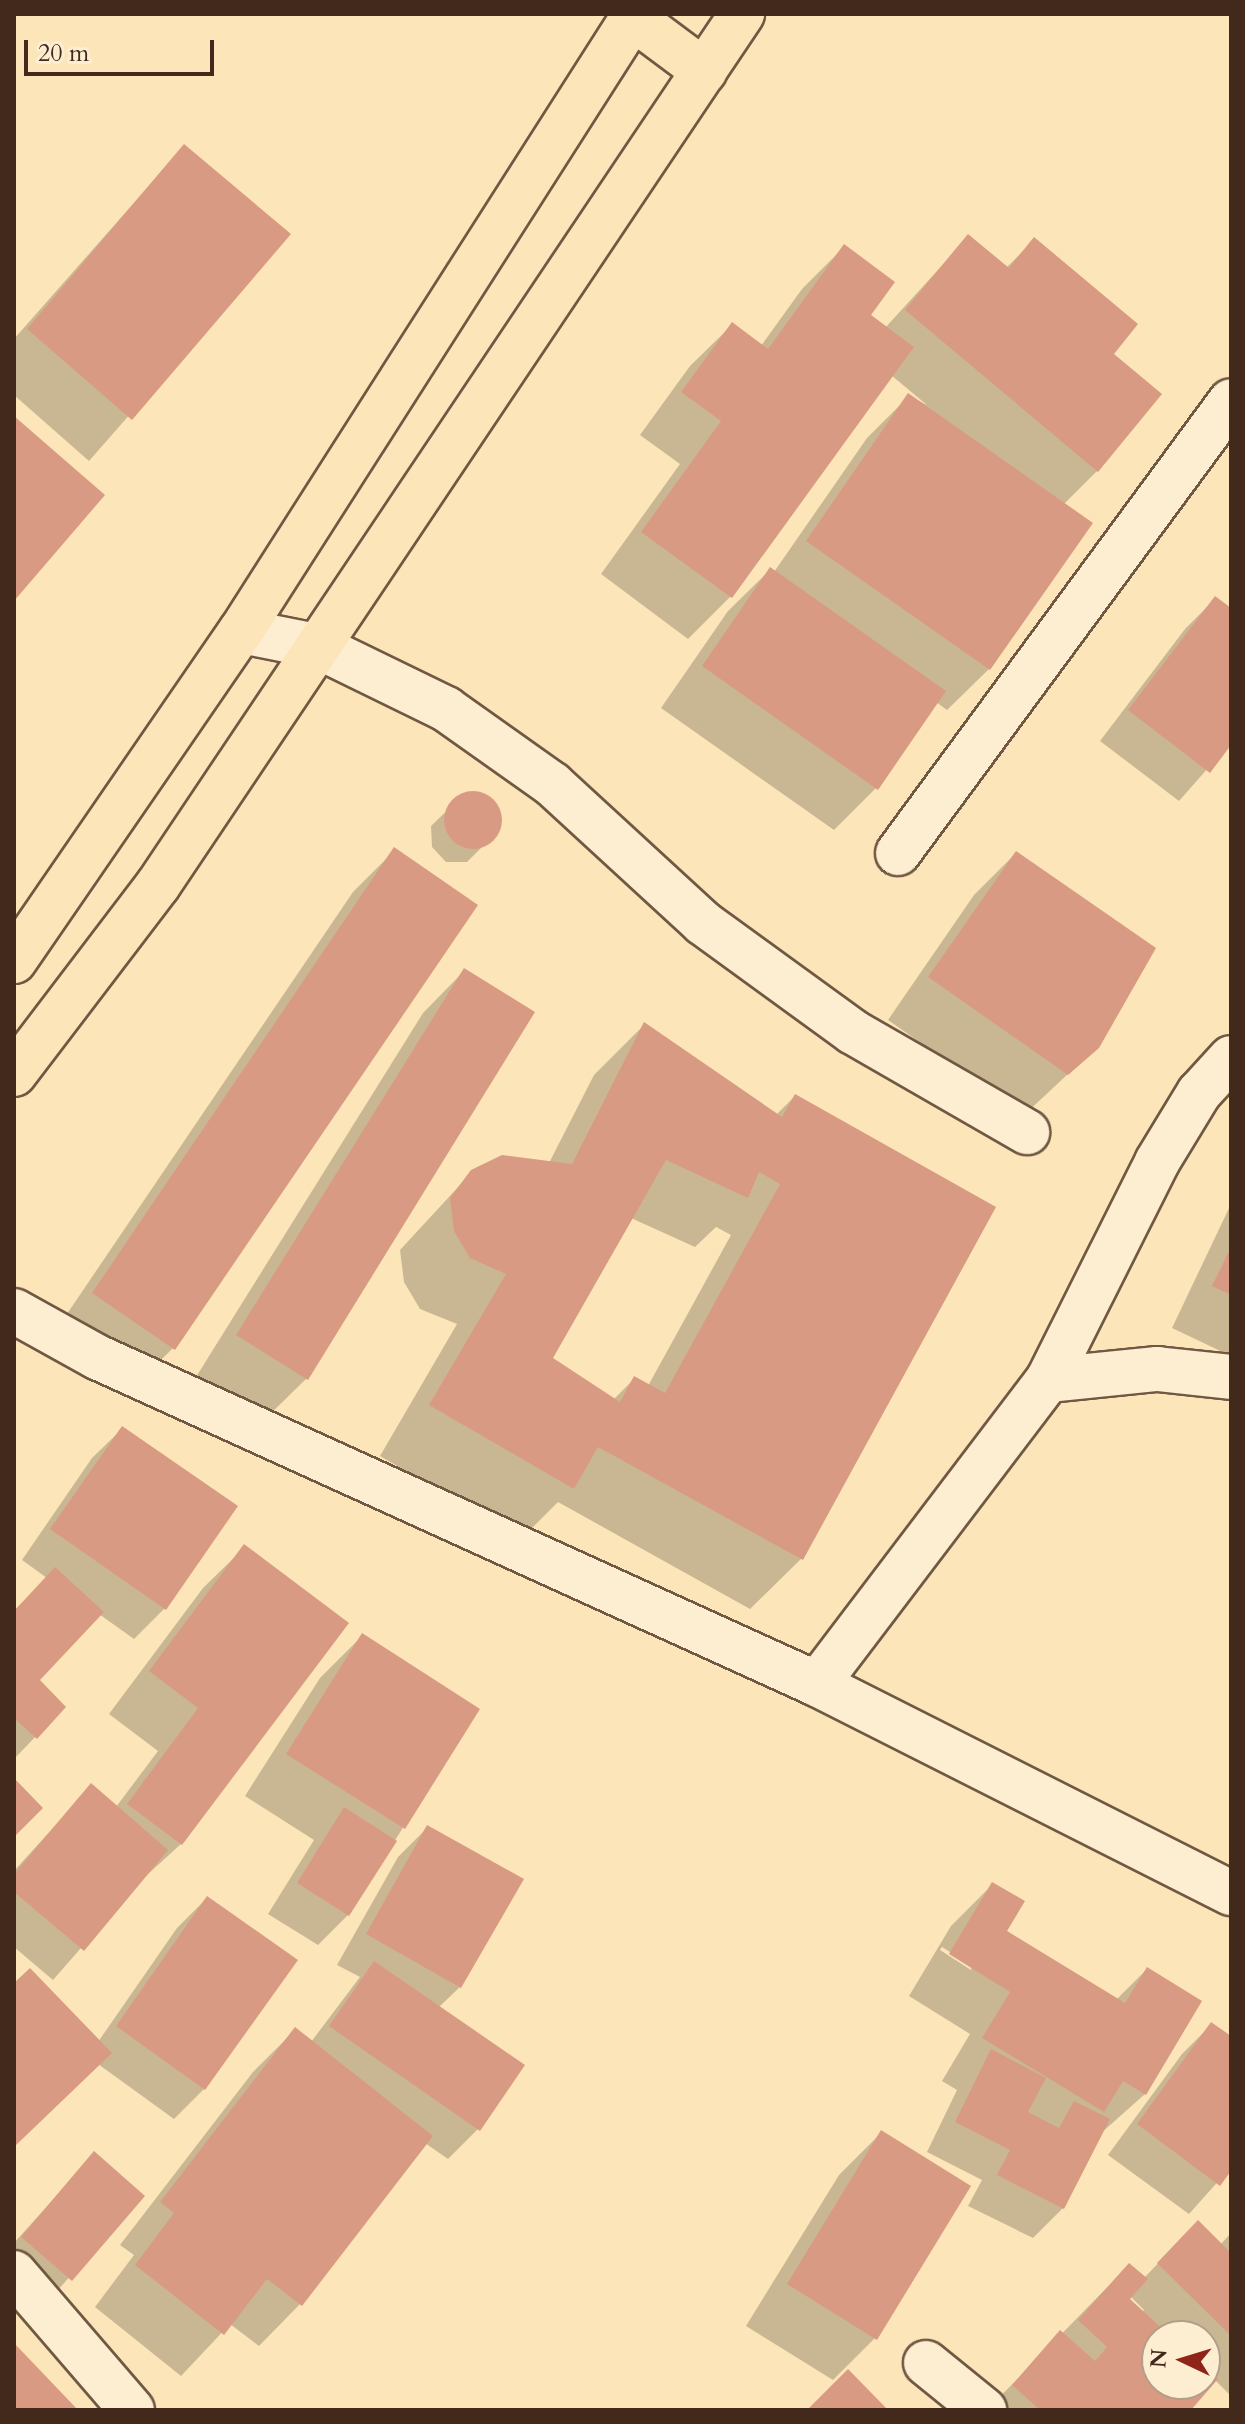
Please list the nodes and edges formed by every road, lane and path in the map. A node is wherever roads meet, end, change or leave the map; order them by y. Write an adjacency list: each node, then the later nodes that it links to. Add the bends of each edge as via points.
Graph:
1 (742, 14): 3 (main road)
2 (634, 16): 3 (main road); 5 (main road)
3 (704, 71): 6 (main road)
4 (1231, 401): 7 (street)
5 (241, 631): 6 (street); 8 (main road)
6 (317, 646): 10 (main road, via 158,885); 11 (street, via 446,709 552,784 703,923 853,1032)
7 (898, 853)
8 (14, 961)
9 (1231, 1058): 14 (street, via 1199,1093 1157,1162)
10 (14, 1074)
11 (1027, 1132)
12 (14, 1311): 15 (street, via 97,1357)
13 (1231, 1377): 14 (street, via 1157,1369)
14 (1048, 1380): 15 (street)
15 (817, 1684): 16 (street)
16 (1231, 1893)
17 (14, 2273): 19 (street)
18 (926, 2363): 20 (street)
19 (132, 2410)
20 (984, 2410)

